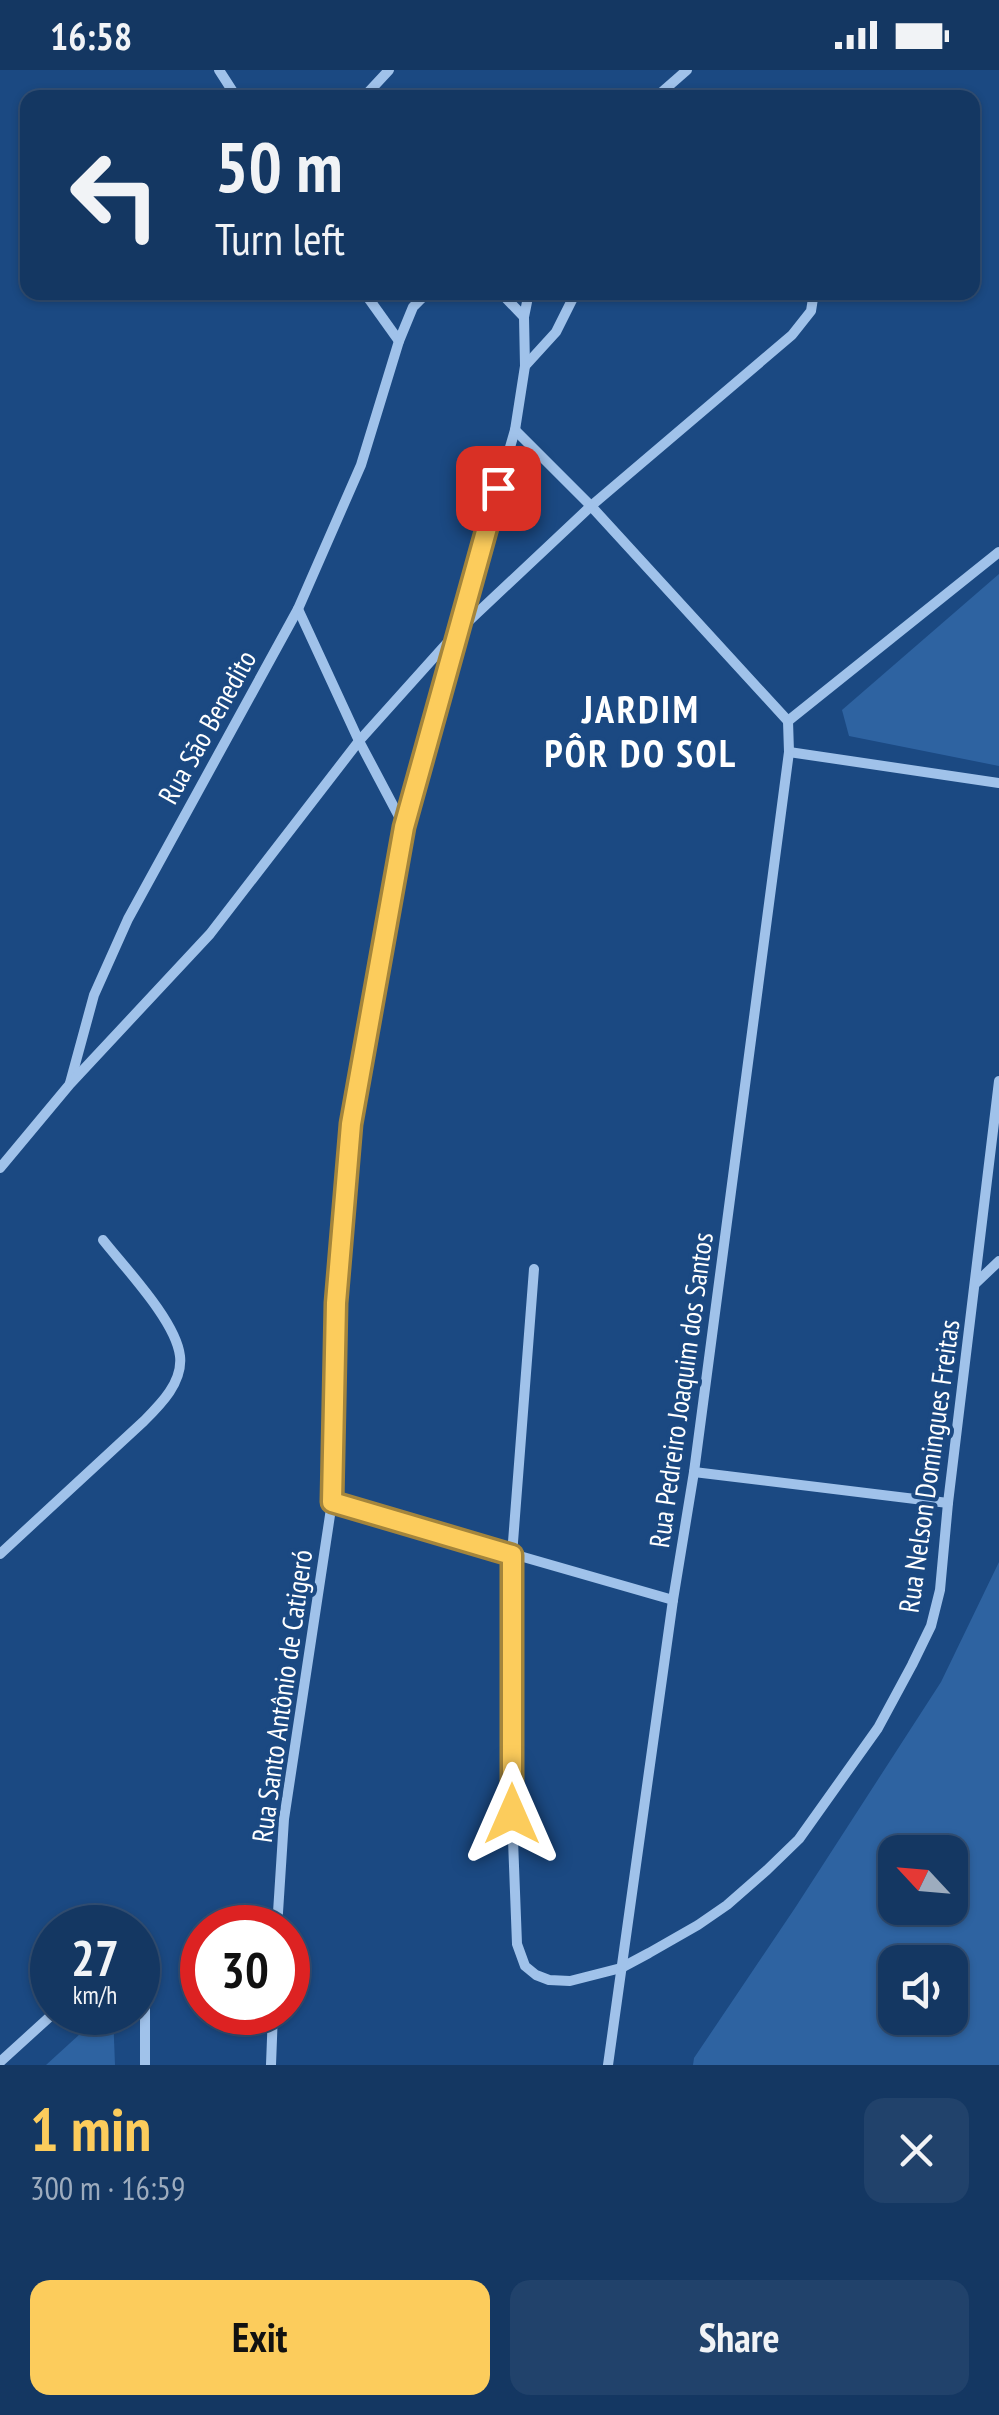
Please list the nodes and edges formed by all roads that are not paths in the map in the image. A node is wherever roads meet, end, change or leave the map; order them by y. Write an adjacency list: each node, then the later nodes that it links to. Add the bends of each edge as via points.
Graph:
1 (388, 70): 3 (street)
2 (687, 70): 4 (street)
3 (370, 90)
4 (664, 90)
5 (370, 300): 12 (street)
6 (419, 300): 12 (street, Rua São Benedito)
7 (508, 300): 11 (street)
8 (527, 300): 11 (street, Rua Santo Antônio de Catigeró)
9 (572, 300): 13 (street, via 556,332)
10 (813, 300): 15 (street, via 792,335)
11 (524, 317): 13 (street, Rua Santo Antônio de Catigeró)
12 (399, 341): 17 (street, Rua São Benedito, via 361,464)
13 (525, 366): 14 (street, Rua Santo Antônio de Catigeró)
14 (515, 430): 15 (street); 18 (street, Rua Santo Antônio de Catigeró)
15 (591, 506): 18 (street); 19 (street)
16 (999, 552): 19 (street)
17 (298, 609): 20 (street); 25 (street, Rua São Benedito, via 128,918 94,995)
18 (456, 633): 20 (street); 23 (street, Rua Santo Antônio de Catigeró)
19 (788, 721): 21 (street, Rua Pedreiro Joaquim dos Santos)
20 (360, 740): 23 (street); 25 (street, via 210,934)
21 (789, 752): 22 (street); 31 (street, Rua Pedreiro Joaquim dos Santos)
22 (999, 783)
23 (404, 827): 32 (street, Rua Santo Antônio de Catigeró, via 351,1124 336,1303)
24 (999, 1082): 30 (street, Rua Nelson Domingues Freitas)
25 (70, 1084): 26 (street, Rua São Benedito)
26 (0, 1168)
27 (103, 1240): 34 (street, via 168,1323 180,1356 176,1381 163,1402)
28 (999, 1261): 30 (street)
29 (534, 1269): 35 (street, Rua Nelson Domingues Freitas)
30 (976, 1284): 33 (street, Rua Nelson Domingues Freitas)
31 (694, 1472): 33 (street); 36 (street, Rua Pedreiro Joaquim dos Santos)
32 (332, 1502): 35 (street); 37 (street, Rua Santo Antônio de Catigeró, via 284,1819)
33 (948, 1503): 38 (street, Rua Nelson Domingues Freitas, via 931,1626 878,1728 799,1838 767,1870 698,1925)
34 (0, 1554)
35 (512, 1555): 36 (street); 38 (street, Rua Nelson Domingues Freitas, via 517,1944 525,1966 548,1980)
36 (674, 1600): 38 (street, Rua Pedreiro Joaquim dos Santos)
37 (278, 1905)
38 (621, 1968): 45 (street, Rua Pedreiro Joaquim dos Santos)
39 (30, 2035): 42 (street)
40 (145, 2035): 43 (street)
41 (273, 2035): 44 (street)
42 (0, 2062)
43 (145, 2065)
44 (271, 2065)
45 (608, 2065)

